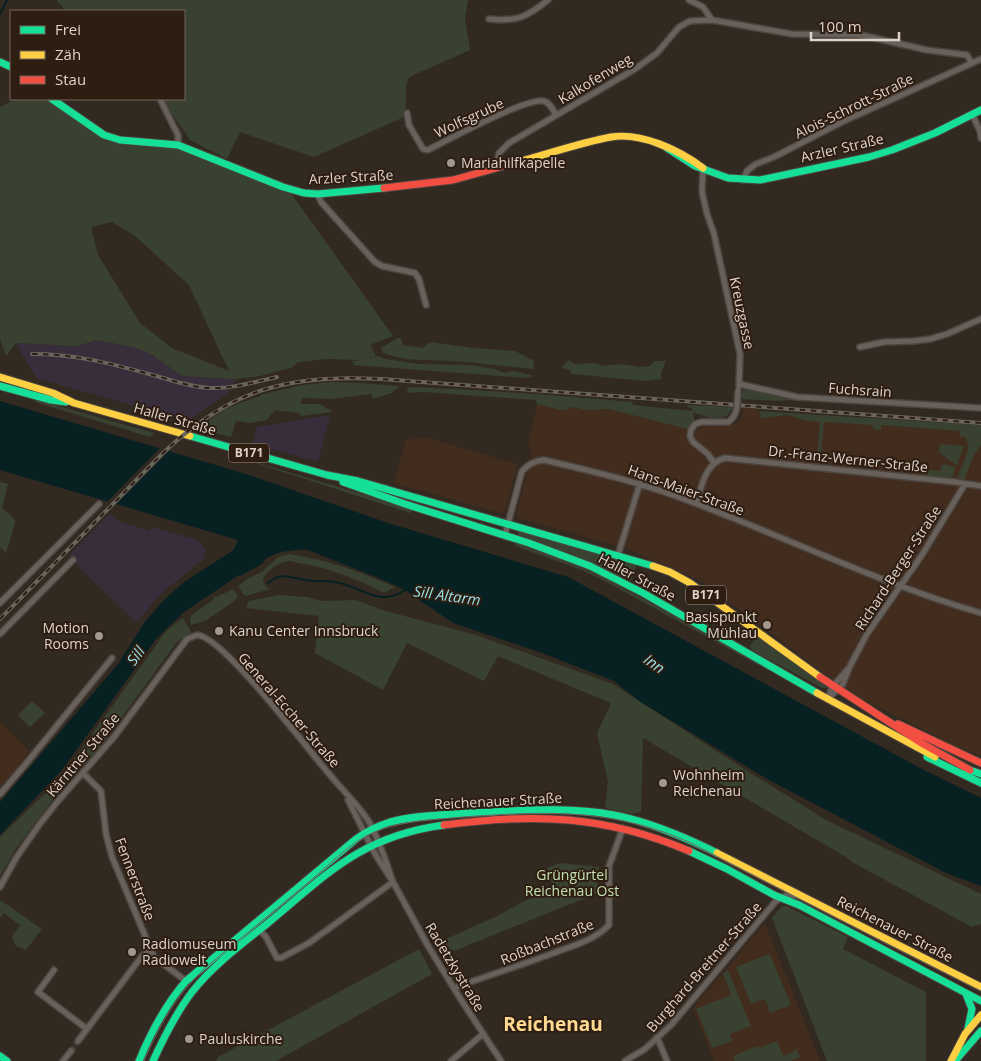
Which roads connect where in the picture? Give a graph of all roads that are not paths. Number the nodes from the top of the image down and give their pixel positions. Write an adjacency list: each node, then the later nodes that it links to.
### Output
1 (548, 0): 3 (street)
2 (689, 0): 4 (street)
3 (489, 19)
4 (712, 20): 7 (street, Kalkofenweg); 14 (street, Kalkofenweg)
5 (981, 59): 7 (street, Alois-Schrott-Straße)
6 (0, 62): 8 (main road)
7 (971, 62): 19 (street, Alois-Schrott-Straße)
8 (10, 66)
9 (53, 100): 16 (main road, Arzler Straße)
10 (161, 100): 16 (street)
11 (981, 110): 13 (main road, Arzler Straße)
12 (407, 114): 14 (street, Wolfsgrube)
13 (972, 114): 15 (street); 19 (main road, Arzler Straße)
14 (556, 115): 17 (street, Kalkofenweg)
15 (981, 138)
16 (178, 145): 20 (main road, Arzler Straße)
17 (496, 168): 18 (main road, Arzler Straße); 20 (main road, Arzler Straße)
18 (703, 168): 19 (main road, Arzler Straße); 25 (street, Kreuzgasse)
19 (743, 180)
20 (318, 194): 21 (street)
21 (426, 304)
22 (981, 319): 23 (street)
23 (860, 347)
24 (0, 377): 27 (main road, Haller Straße / B171)
25 (739, 384): 28 (street, Fuchsrain); 29 (street, Kreuzgasse, bridge)
26 (0, 386): 27 (main road, Haller Straße / B171)
27 (74, 403): 30 (main road, Haller Straße / B171)
28 (981, 408)
29 (714, 463): 32 (street, Dr.-Franz-Werner-Straße); 34 (street)
30 (327, 475): 36 (main road, Haller Straße / B171); 37 (main road, Haller Straße / B171)
31 (640, 484): 34 (street, Hans-Maier-Straße); 36 (street, Hans-Maier-Straße); 38 (street, Haller Straße)
32 (965, 484): 33 (street, Dr.-Franz-Werner-Straße); 40 (street, Richard-Berger-Straße)
33 (981, 486)
34 (696, 503): 40 (street, Hans-Maier-Straße)
35 (99, 504): 41 (street)
36 (508, 524): 37 (street, Hans-Maier-Straße); 38 (main road, Haller Straße / B171)
37 (505, 535): 46 (main road, Haller Straße / B171)
38 (618, 555): 48 (main road, Haller Straße / B171)
39 (73, 560): 43 (street)
40 (901, 586): 42 (street, Hans-Maier-Straße); 48 (street, Richard-Berger-Straße)
41 (0, 603)
42 (981, 613)
43 (0, 634)
44 (187, 639): 54 (street, Kärntner Straße); 57 (street, General-Eccher-Straße)
45 (748, 645): 46 (main road)
46 (749, 654): 49 (main road, Haller Straße / B171)
47 (112, 658): 58 (street)
48 (835, 688): 49 (street, Richard-Berger-Straße); 50 (main road, Haller Straße / B171)
49 (828, 699): 51 (main road, Haller Straße / B171)
50 (884, 718): 52 (main road, Haller Straße / B171); 53 (main road, Haller Straße / B171)
51 (891, 735): 53 (main road, Haller Straße / B171); 56 (main road)
52 (981, 763)
53 (971, 770): 55 (main road, Haller Straße / B171)
54 (84, 774): 67 (street, Kärntner Straße); 73 (street, Fennerstraße)
55 (981, 774)
56 (981, 783)
57 (345, 793): 60 (street, General-Eccher-Straße); 62 (street, General-Eccher-Straße)
58 (0, 794)
59 (632, 820): 60 (main road, Reichenauer Straße); 61 (main road); 70 (main road, Reichenauer Straße)
60 (372, 828): 62 (main road, Reichenauer Straße); 63 (street, General-Eccher-Straße)
61 (623, 828): 63 (main road, Reichenauer Straße); 68 (main road, Reichenauer Straße); 77 (street, Roßbachstraße)
62 (365, 833): 64 (street, General-Eccher-Straße); 75 (main road, Reichenauer Straße)
63 (378, 842): 64 (main road, Reichenauer Straße); 65 (street, Radetzkystraße)
64 (371, 845): 65 (street, Radetzkystraße); 72 (main road, Reichenauer Straße)
65 (387, 869): 66 (street, Radetzkystraße)
66 (392, 879): 72 (street); 77 (street, Radetzkystraße)
67 (0, 887)
68 (773, 894): 69 (main road, Reichenauer Straße); 71 (street, Burghard-Breitner-Straße)
69 (781, 898): 70 (street, Burghard-Breitner-Straße); 71 (street, Burghard-Breitner-Straße); 78 (main road, Reichenauer Straße)
70 (806, 898): 76 (main road, Reichenauer Straße)
71 (774, 904): 85 (street, Burghard-Breitner-Straße)
72 (260, 930): 92 (main road, Reichenauer Straße)
73 (151, 950): 75 (street, Fennerstraße); 81 (street)
74 (54, 970): 81 (street)
75 (186, 981): 91 (main road, Reichenauer Straße)
76 (981, 987)
77 (454, 988): 83 (street, Radetzkystraße)
78 (966, 993): 79 (main road, Reichenauer Straße); 84 (main road)
79 (981, 1001)
80 (981, 1015): 84 (main road)
81 (87, 1029): 86 (street)
82 (981, 1031): 98 (main road)
83 (483, 1034): 93 (street); 94 (street, Radetzkystraße)
84 (966, 1034): 97 (main road)
85 (658, 1037): 95 (street, Burghard-Breitner-Straße); 96 (street)
86 (78, 1041)
87 (71, 1051): 90 (street)
88 (0, 1056): 89 (main road)
89 (7, 1061)
90 (63, 1061)
91 (139, 1061)
92 (153, 1061)
93 (451, 1061)
94 (501, 1061)
95 (625, 1061)
96 (667, 1061)
97 (951, 1061)
98 (955, 1061)

